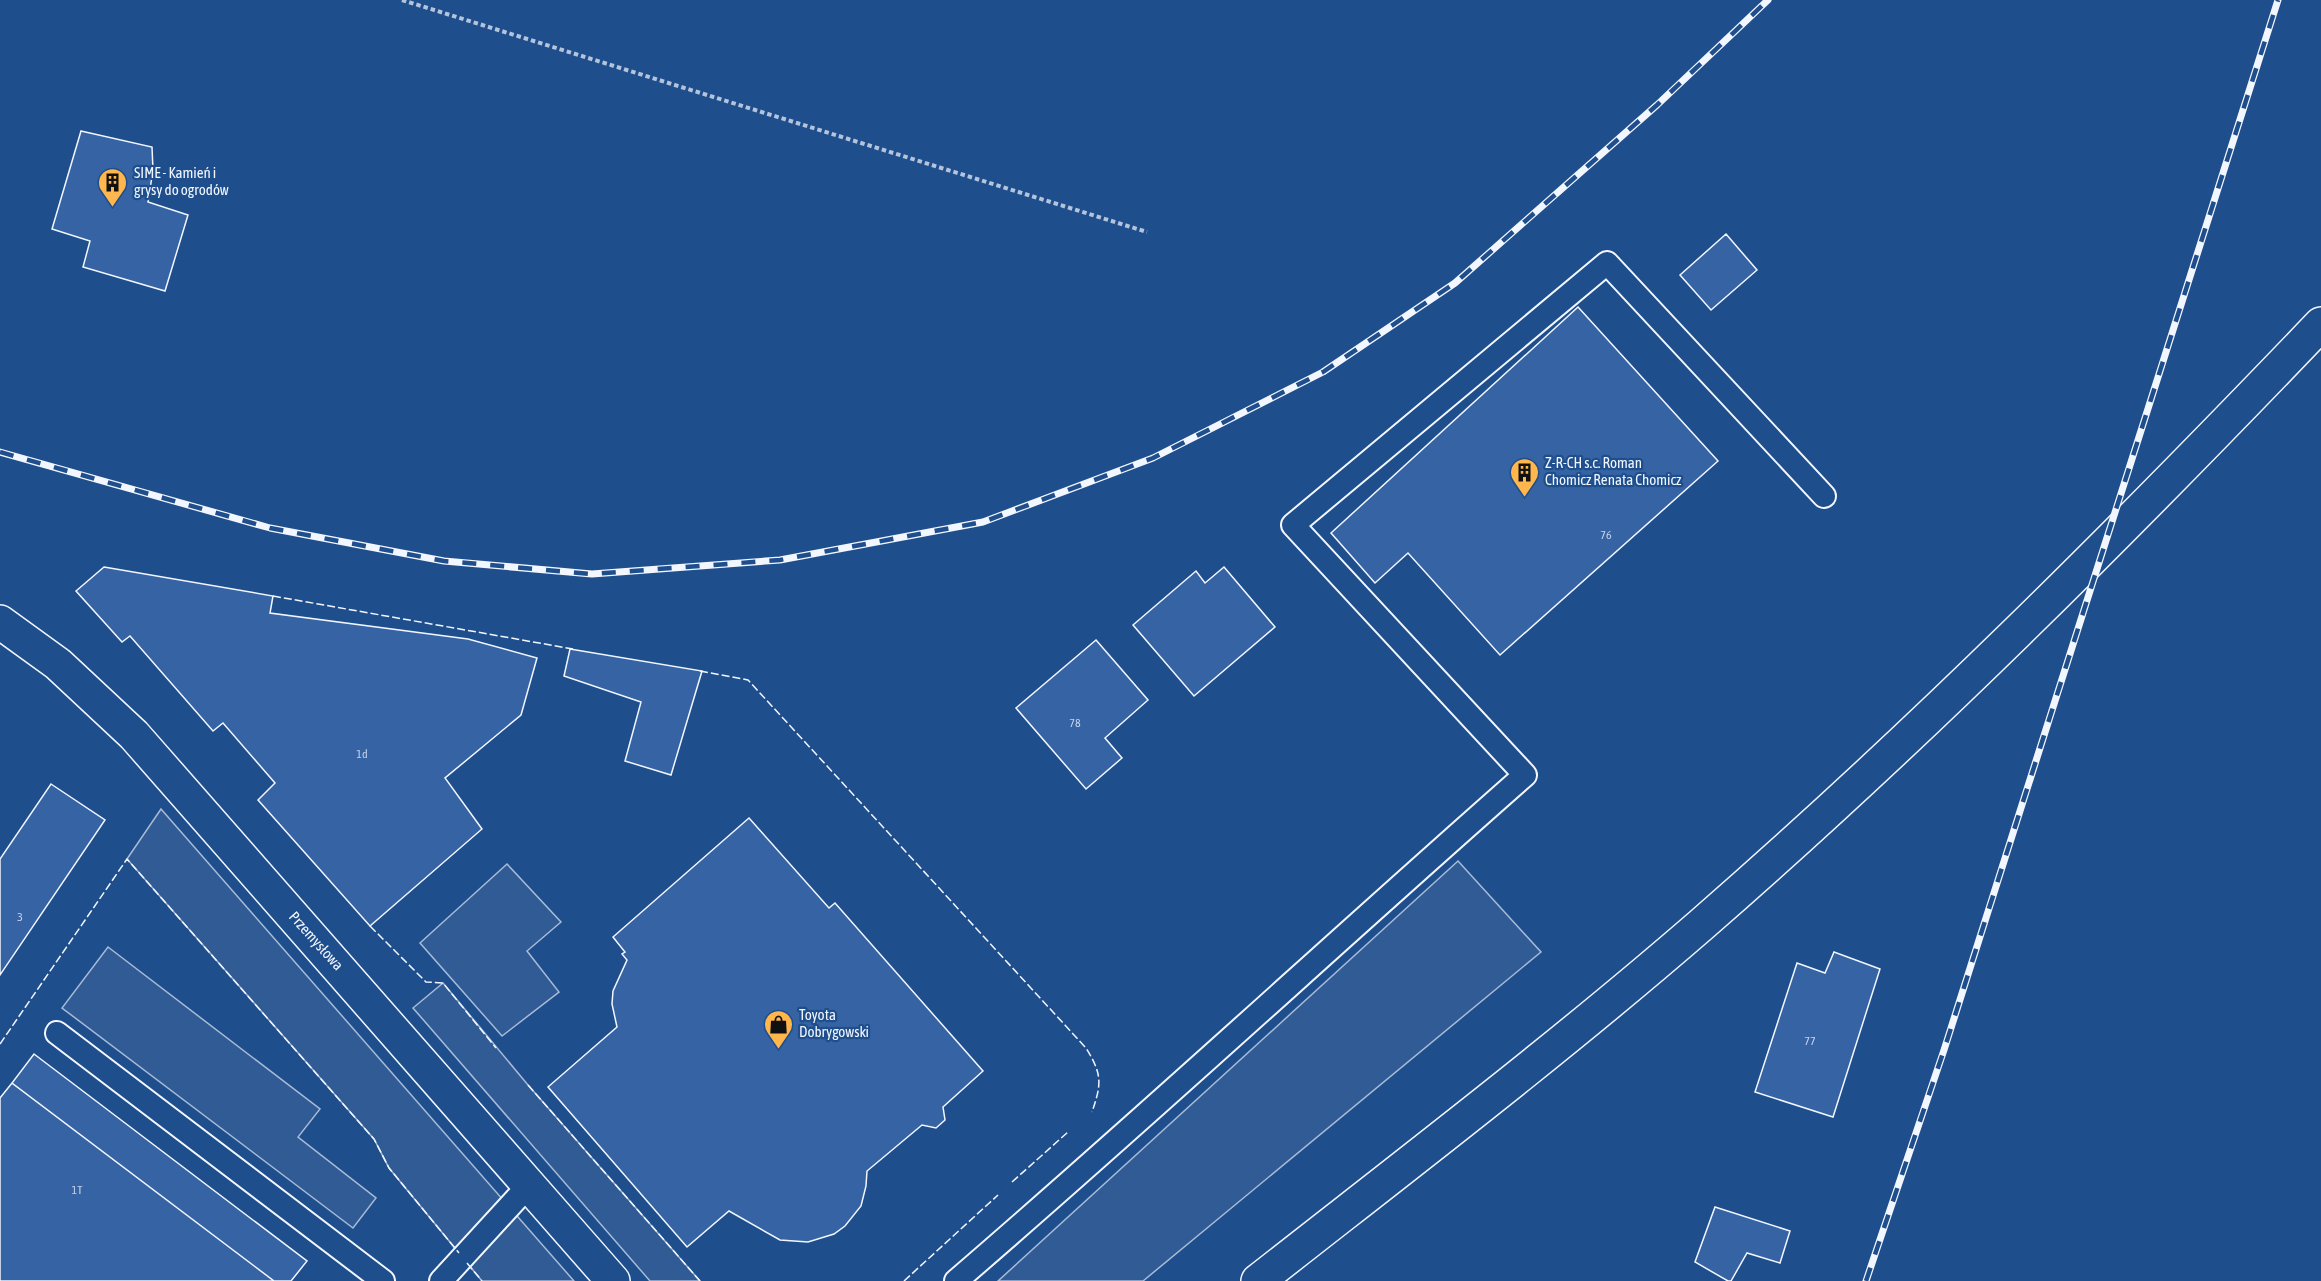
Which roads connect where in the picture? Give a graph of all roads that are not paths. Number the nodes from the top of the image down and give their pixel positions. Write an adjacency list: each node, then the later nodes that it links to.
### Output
1 (2321, 324): 10 (main road)
2 (1824, 496): 9 (lane)
3 (0, 622): 5 (main road, Przemysłowa)
4 (57, 1033): 6 (lane)
5 (529, 1185): 7 (lane); 8 (main road, Przemysłowa)
6 (383, 1281)
7 (441, 1281)
8 (613, 1281)
9 (956, 1281)
10 (1258, 1281)

